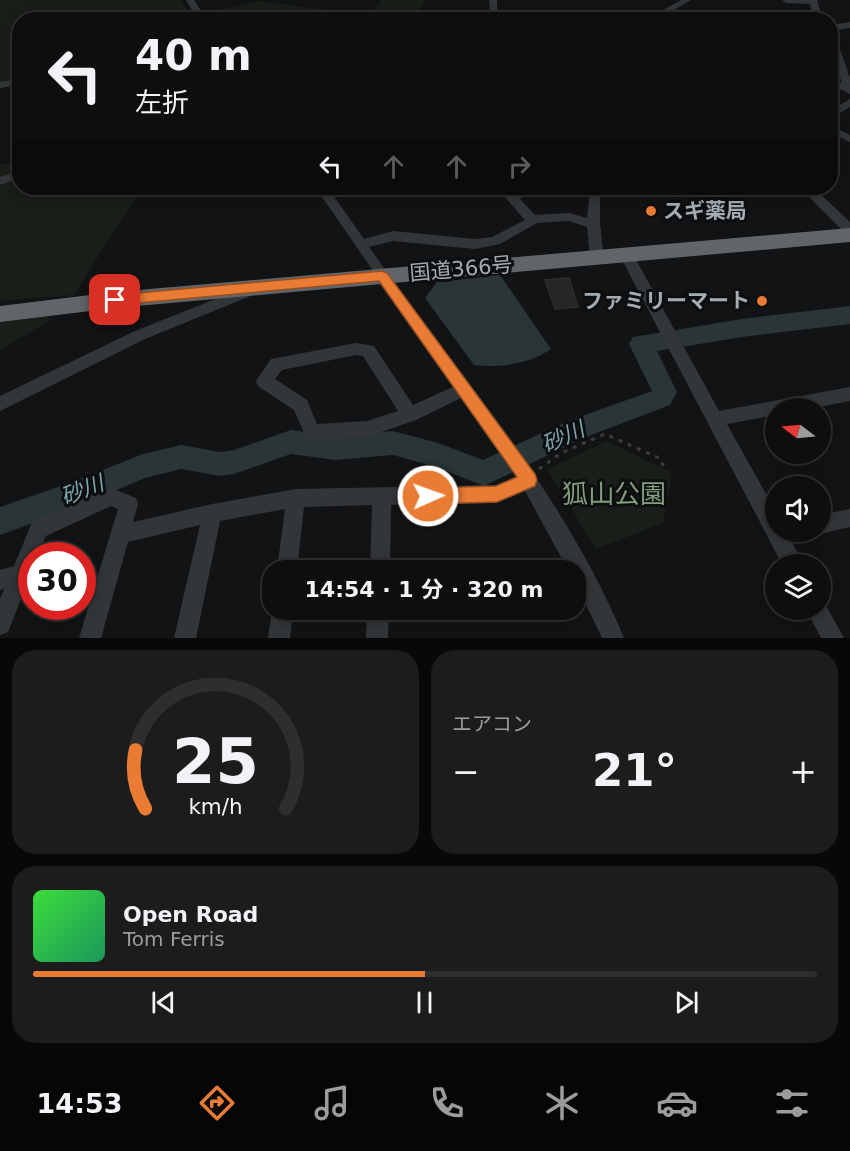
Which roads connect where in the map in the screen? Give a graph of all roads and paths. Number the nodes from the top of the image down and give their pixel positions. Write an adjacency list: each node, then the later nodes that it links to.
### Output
1 (687, 0): 4 (street)
2 (786, 0): 3 (street)
3 (813, 1)
4 (664, 12)
5 (841, 27): 6 (street)
6 (850, 33)
7 (838, 54): 8 (street)
8 (847, 75): 9 (street)
9 (850, 85)
10 (327, 195): 19 (street)
11 (510, 195): 15 (street)
12 (518, 195): 15 (street)
13 (594, 195): 17 (street)
14 (814, 195): 18 (street)
15 (513, 198): 16 (street)
16 (532, 219): 17 (street); 19 (street)
17 (592, 224): 21 (street)
18 (850, 233): 20 (highway, 国道366号)
19 (362, 244): 22 (street)
20 (627, 256): 21 (highway, 国道366号); 29 (street)
21 (597, 258): 22 (highway, 国道366号)
22 (382, 276): 23 (highway, 国道366号); 25 (street)
23 (252, 289): 24 (highway, 国道366号); 27 (street)
24 (0, 314)
25 (464, 390): 28 (street); 31 (street)
26 (850, 394): 29 (street)
27 (0, 404)
28 (410, 415): 28 (street)
29 (715, 419): 34 (street)
30 (664, 469): 31 (path)
31 (526, 476): 32 (street); 50 (street)
32 (382, 497): 33 (street); 40 (street)
33 (296, 498): 35 (street); 39 (street)
34 (765, 512)
35 (212, 513): 38 (street); 47 (street)
36 (850, 518): 37 (street)
37 (831, 522)
38 (122, 534): 41 (street); 46 (street)
39 (288, 560)
40 (380, 560)
41 (10, 578): 45 (street)
42 (281, 620): 48 (street)
43 (378, 620): 49 (street)
44 (823, 620): 51 (street)
45 (0, 624)
46 (90, 638)
47 (185, 638)
48 (279, 638)
49 (377, 638)
50 (613, 638)
51 (833, 638)

